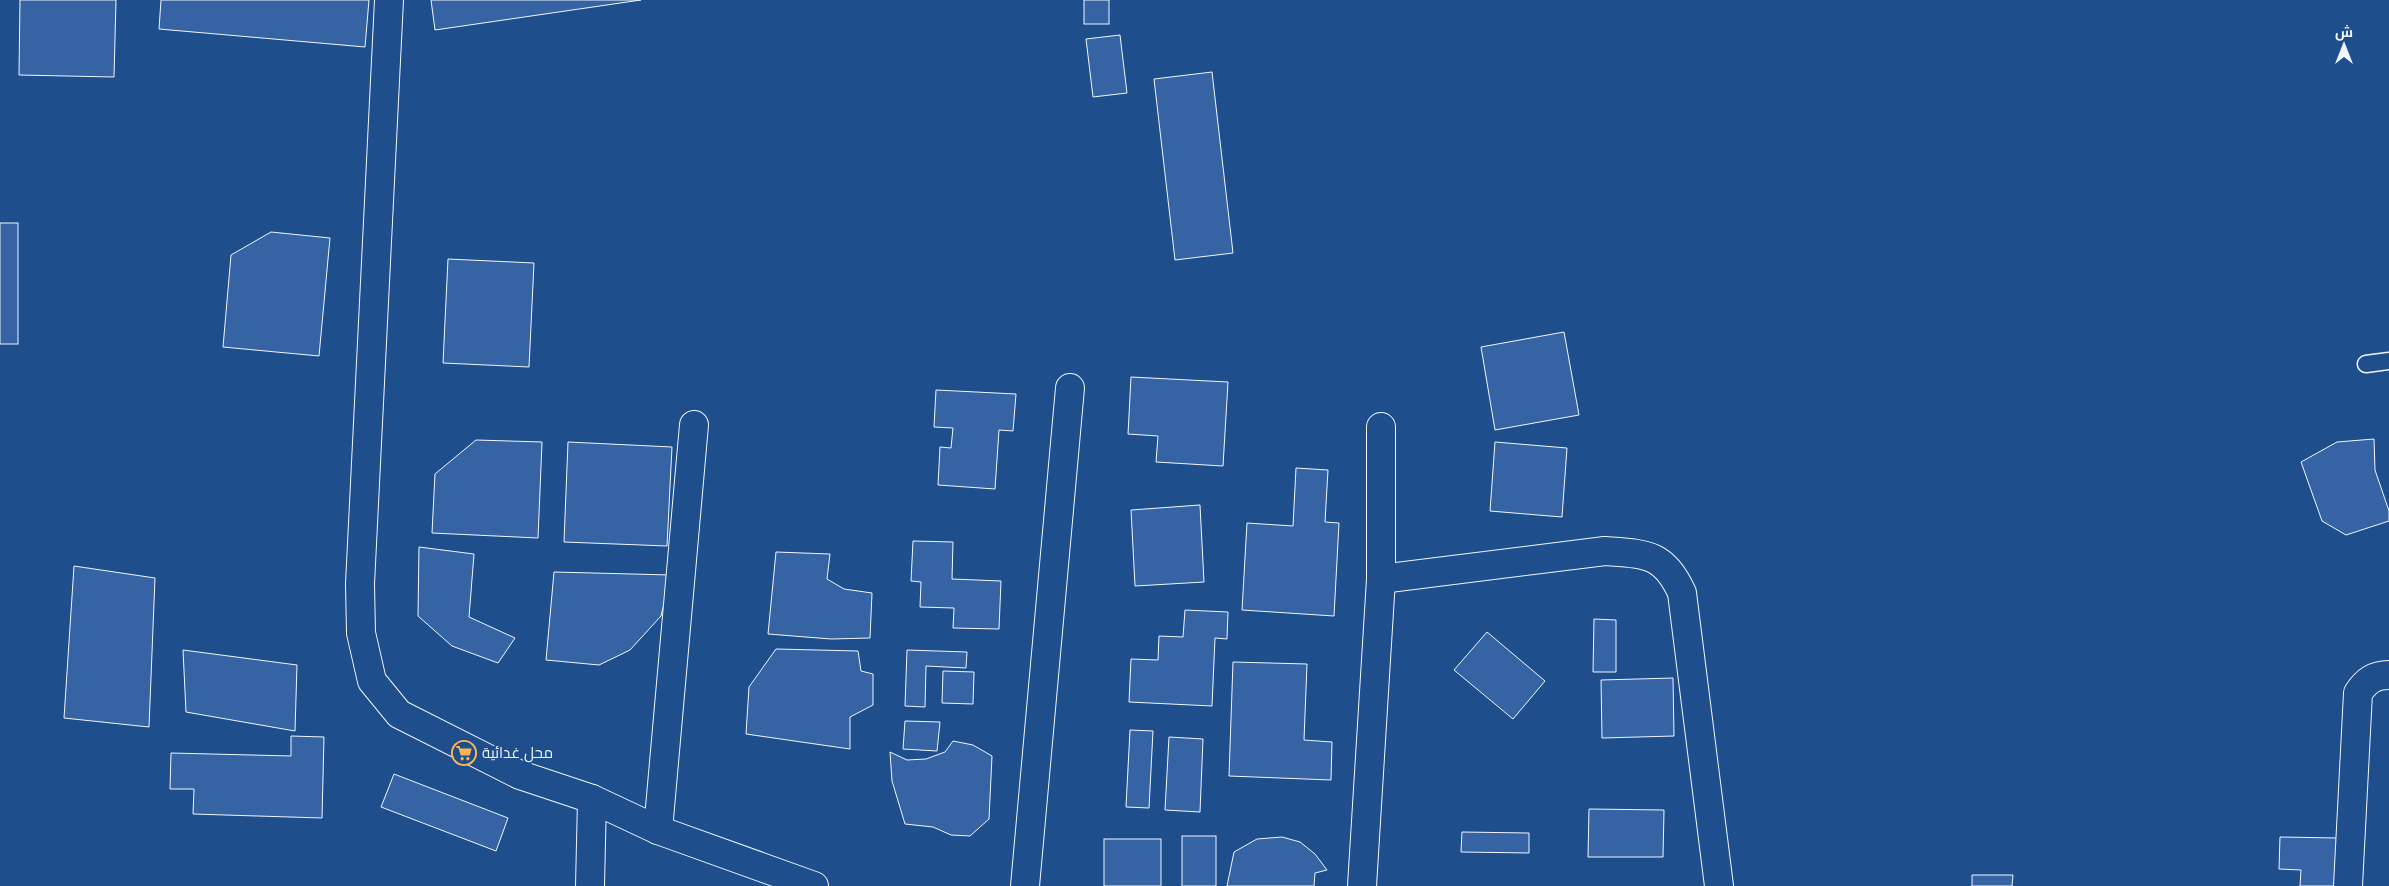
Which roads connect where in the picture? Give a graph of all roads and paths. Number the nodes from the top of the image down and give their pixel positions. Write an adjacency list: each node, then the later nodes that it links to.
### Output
1 (389, 0): 9 (street)
2 (2389, 361): 3 (lane)
3 (2366, 364)
4 (1070, 388): 13 (street)
5 (694, 425): 10 (street)
6 (1381, 427): 7 (street)
7 (1381, 579): 14 (street); 15 (street)
8 (2389, 675): 16 (street)
9 (592, 799): 10 (street); 11 (street)
10 (658, 830): 12 (street)
11 (590, 886)
12 (814, 886)
13 (1025, 886)
14 (1362, 886)
15 (1719, 886)
16 (2348, 886)

